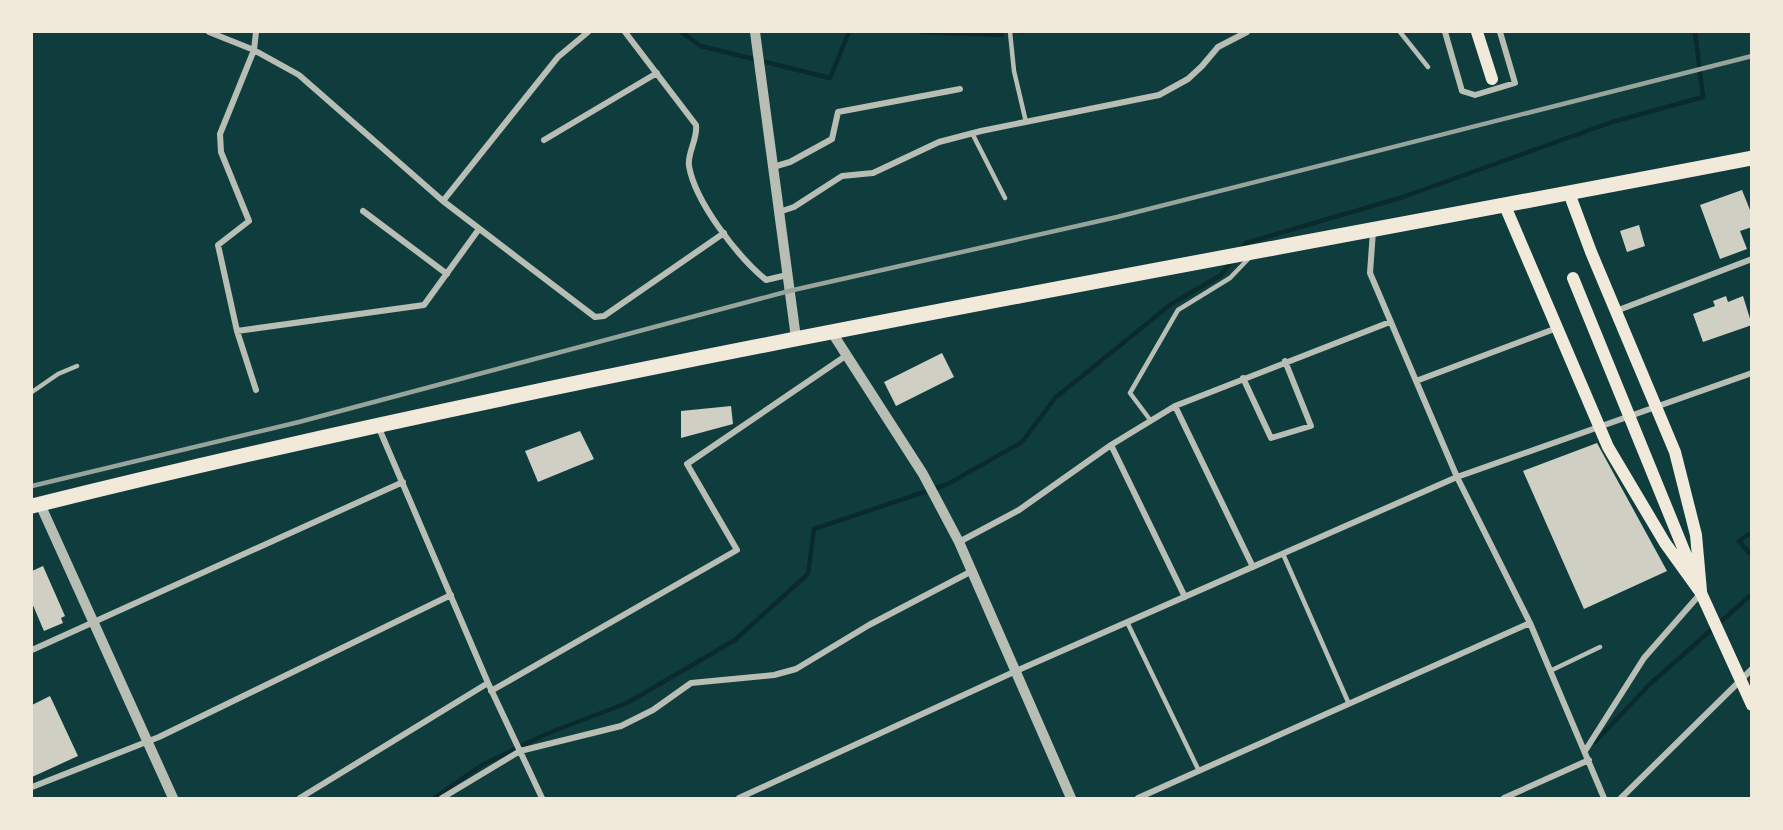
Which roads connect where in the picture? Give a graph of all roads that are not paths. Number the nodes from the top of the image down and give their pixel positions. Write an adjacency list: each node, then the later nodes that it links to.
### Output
1 (209, 32): 12 (street)
2 (256, 32): 12 (street)
3 (588, 32): 24 (street)
4 (626, 32): 14 (street)
5 (755, 32): 21 (street)
6 (1010, 32): 17 (lane)
7 (1247, 32): 17 (street)
8 (1400, 32): 13 (lane)
9 (1444, 32): 11 (street)
10 (1477, 32): 15 (main road)
11 (1500, 32)
12 (254, 50): 24 (street); 40 (street)
13 (1428, 67)
14 (657, 74): 19 (street); 30 (street)
15 (1492, 79)
16 (960, 88): 21 (street)
17 (1026, 122): 18 (street)
18 (972, 134): 23 (lane); 27 (street)
19 (544, 140)
20 (1752, 158): 22 (main road)
21 (773, 167): 27 (street)
22 (1569, 193): 25 (main road); 36 (main road)
23 (1005, 198)
24 (443, 201): 28 (street)
25 (1505, 206): 29 (main road); 38 (main road)
26 (363, 211): 33 (street)
27 (779, 212): 34 (street)
28 (479, 229): 30 (street); 33 (street)
29 (1373, 231): 31 (main road); 37 (street)
30 (724, 233): 34 (street)
31 (1254, 252): 39 (main road); 53 (lane)
32 (1752, 259): 36 (street)
33 (447, 274): 40 (street)
34 (787, 275): 41 (street)
35 (1573, 278): 52 (main road)
36 (1616, 311): 51 (main road)
37 (1390, 322): 43 (street); 47 (street)
38 (1557, 328): 47 (street); 55 (main road)
39 (831, 330): 41 (main road); 42 (street)
40 (237, 331): 48 (street)
41 (796, 338): 54 (main road)
42 (847, 355): 60 (street); 77 (street)
43 (1286, 361): 46 (street); 46 (street)
44 (77, 366): 49 (lane)
45 (1752, 373): 51 (street)
46 (1243, 378): 50 (street)
47 (1416, 381): 57 (street)
48 (256, 390)
49 (32, 392)
50 (1175, 406): 53 (street); 62 (street)
51 (1657, 407): 52 (street); 64 (main road)
52 (1630, 418): 55 (street); 64 (main road)
53 (1150, 421): 56 (street)
54 (378, 426): 58 (street); 59 (main road)
55 (1599, 428): 57 (street); 64 (main road)
56 (1111, 445): 60 (street); 66 (street)
57 (1457, 477): 61 (street); 69 (street)
58 (403, 482): 65 (street); 67 (street)
59 (36, 505): 67 (street)
60 (959, 542): 63 (street)
61 (1283, 554): 62 (street); 78 (lane)
62 (1253, 567): 66 (street)
63 (973, 571): 73 (street); 81 (street)
64 (1701, 592): 75 (main road); 82 (street)
65 (452, 595): 76 (street); 80 (street)
66 (1185, 597): 68 (street)
67 (95, 622): 71 (street); 80 (street)
68 (1127, 622): 73 (street); 84 (lane)
69 (1530, 623): 74 (street); 78 (street)
70 (1600, 647): 74 (lane)
71 (32, 650)
72 (1752, 669): 75 (street)
73 (1016, 671): 90 (street); 91 (street)
74 (1550, 671): 82 (street)
75 (1740, 680): 79 (main road); 95 (street)
76 (488, 683): 77 (street); 87 (street)
77 (491, 690): 81 (street)
78 (1349, 704): 84 (street)
79 (1752, 705)
80 (148, 742): 85 (street); 86 (street)
81 (520, 751): 88 (street); 89 (street)
82 (1585, 751): 83 (street)
83 (1589, 760): 93 (street); 94 (street)
84 (1199, 771): 92 (street)
85 (32, 787)
86 (173, 798)
87 (300, 798)
88 (442, 798)
89 (542, 798)
90 (739, 798)
91 (1071, 798)
92 (1138, 798)
93 (1504, 798)
94 (1604, 798)
95 (1621, 798)

